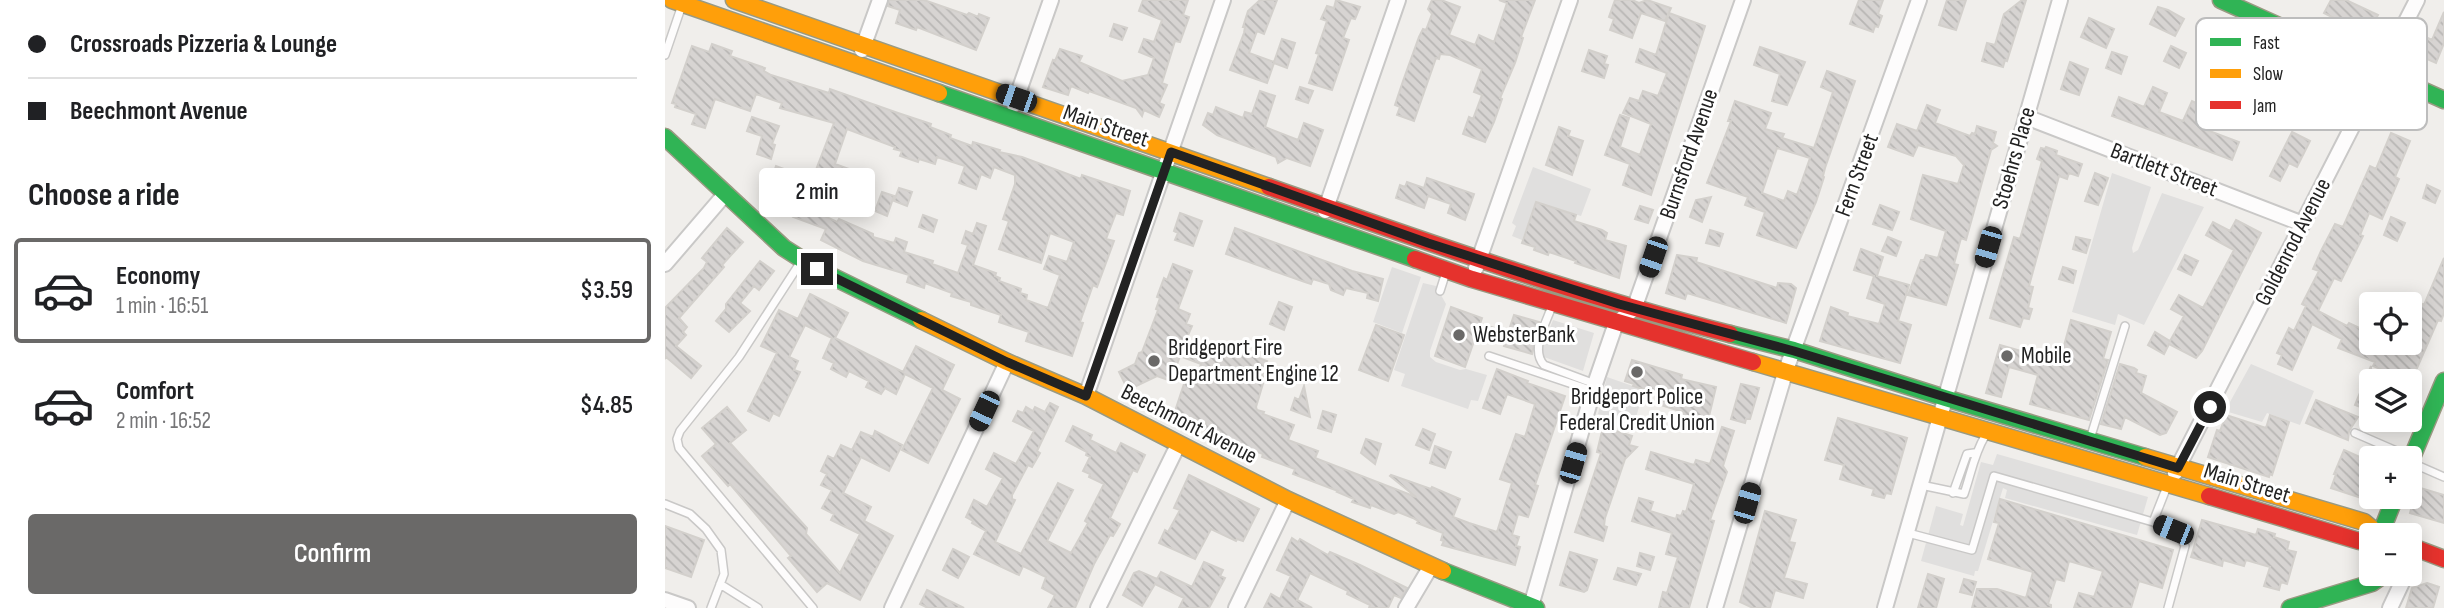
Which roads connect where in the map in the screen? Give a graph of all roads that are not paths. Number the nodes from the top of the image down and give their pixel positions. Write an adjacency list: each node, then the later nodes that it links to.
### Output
1 (734, 0): 17 (main road, Main Street)
2 (880, 0): 17 (street)
3 (1051, 0): 21 (street)
4 (1223, 0): 27 (street)
5 (1398, 0): 30 (street)
6 (1570, 0): 34 (street)
7 (1743, 0): 40 (street, Burnsford Avenue)
8 (1919, 0): 43 (street, Fern Street)
9 (2060, 0): 24 (street, Stoehrs Place)
10 (2221, 0): 14 (main road)
11 (2417, 0): 16 (street, Goldenrod Avenue)
12 (677, 2): 13 (main road, Main Street); 18 (lane)
13 (702, 5): 19 (main road, Main Street)
14 (2257, 7): 15 (main road)
15 (2277, 18)
16 (2408, 18)
17 (864, 46): 19 (street); 21 (main road, Main Street)
18 (665, 55)
19 (858, 65): 23 (main road, Main Street)
20 (2427, 93): 22 (main road)
21 (1016, 98): 23 (street); 27 (main road, Main Street)
22 (2444, 100)
23 (1010, 116): 28 (main road, Main Street)
24 (2026, 117): 31 (street, Bartlett Street); 50 (street, Stoehrs Place)
25 (2350, 130): 31 (street, Goldenrod Avenue)
26 (665, 137): 29 (main road, Beechmont Avenue)
27 (1171, 152): 28 (street); 30 (main road, Main Street)
28 (1164, 171): 32 (main road, Main Street); 49 (street)
29 (726, 193): 33 (main road, Beechmont Avenue); 35 (street)
30 (1327, 208): 32 (street); 34 (main road, Main Street)
31 (2303, 224): 60 (street, Goldenrod Avenue)
32 (1321, 226): 36 (main road, Main Street)
33 (803, 260): 45 (main road, Beechmont Avenue); 81 (lane)
34 (1479, 260): 37 (street); 40 (main road, Main Street)
35 (665, 264)
36 (1447, 270): 37 (main road, Main Street); 38 (lane)
37 (1472, 279): 39 (main road, Main Street)
38 (1440, 292)
39 (1553, 303): 41 (main road, Main Street); 48 (lane)
40 (1635, 309): 41 (street); 43 (main road, Main Street)
41 (1616, 323): 46 (main road, Main Street); 48 (street)
42 (2126, 326): 55 (lane)
43 (1794, 351): 46 (street, Fern Street); 50 (main road, Main Street)
44 (1489, 356): 48 (lane)
45 (1007, 362): 49 (main road, Beechmont Avenue); 82 (street)
46 (1785, 373): 52 (main road, Main Street); 86 (street, Fern Street)
47 (2444, 382): 51 (main road)
48 (1594, 387): 77 (street)
49 (1086, 396): 56 (main road, Beechmont Avenue)
50 (1945, 398): 52 (street, Stoehrs Place); 55 (main road, Main Street)
51 (2439, 407): 58 (main road)
52 (1939, 417): 53 (main road, Main Street); 63 (street, Stoehrs Place)
53 (1988, 431): 62 (main road, Main Street); 63 (lane)
54 (2355, 433): 57 (lane)
55 (2089, 441): 60 (main road, Main Street)
56 (1178, 445): 64 (main road, Beechmont Avenue); 83 (street)
57 (2385, 446)
58 (2417, 446)
59 (2422, 467): 61 (lane)
60 (2178, 468): 62 (street, Goldenrod Avenue); 67 (main road, Main Street)
61 (2444, 477)
62 (2168, 483): 66 (lane); 69 (main road, Main Street)
63 (1921, 485): 68 (street, Stoehrs Place)
64 (1288, 500): 72 (main road, Beechmont Avenue); 84 (street)
65 (665, 503): 73 (lane)
66 (2153, 522): 68 (lane); 88 (lane)
67 (2365, 523)
68 (1908, 533): 87 (street, Stoehrs Place)
69 (2359, 541)
70 (2422, 553): 71 (main road)
71 (2444, 559)
72 (1431, 566): 77 (main road, Beechmont Avenue); 85 (street)
73 (720, 584): 79 (lane); 80 (lane)
74 (2362, 586): 89 (main road)
75 (2400, 586): 90 (street)
76 (665, 600): 78 (street)
77 (1533, 607)
78 (688, 608)
79 (711, 608)
80 (758, 608)
81 (813, 608)
82 (892, 608)
83 (1098, 608)
84 (1236, 608)
85 (1406, 608)
86 (1716, 608)
87 (1885, 608)
88 (2168, 608)
89 (2290, 608)
90 (2390, 608)

